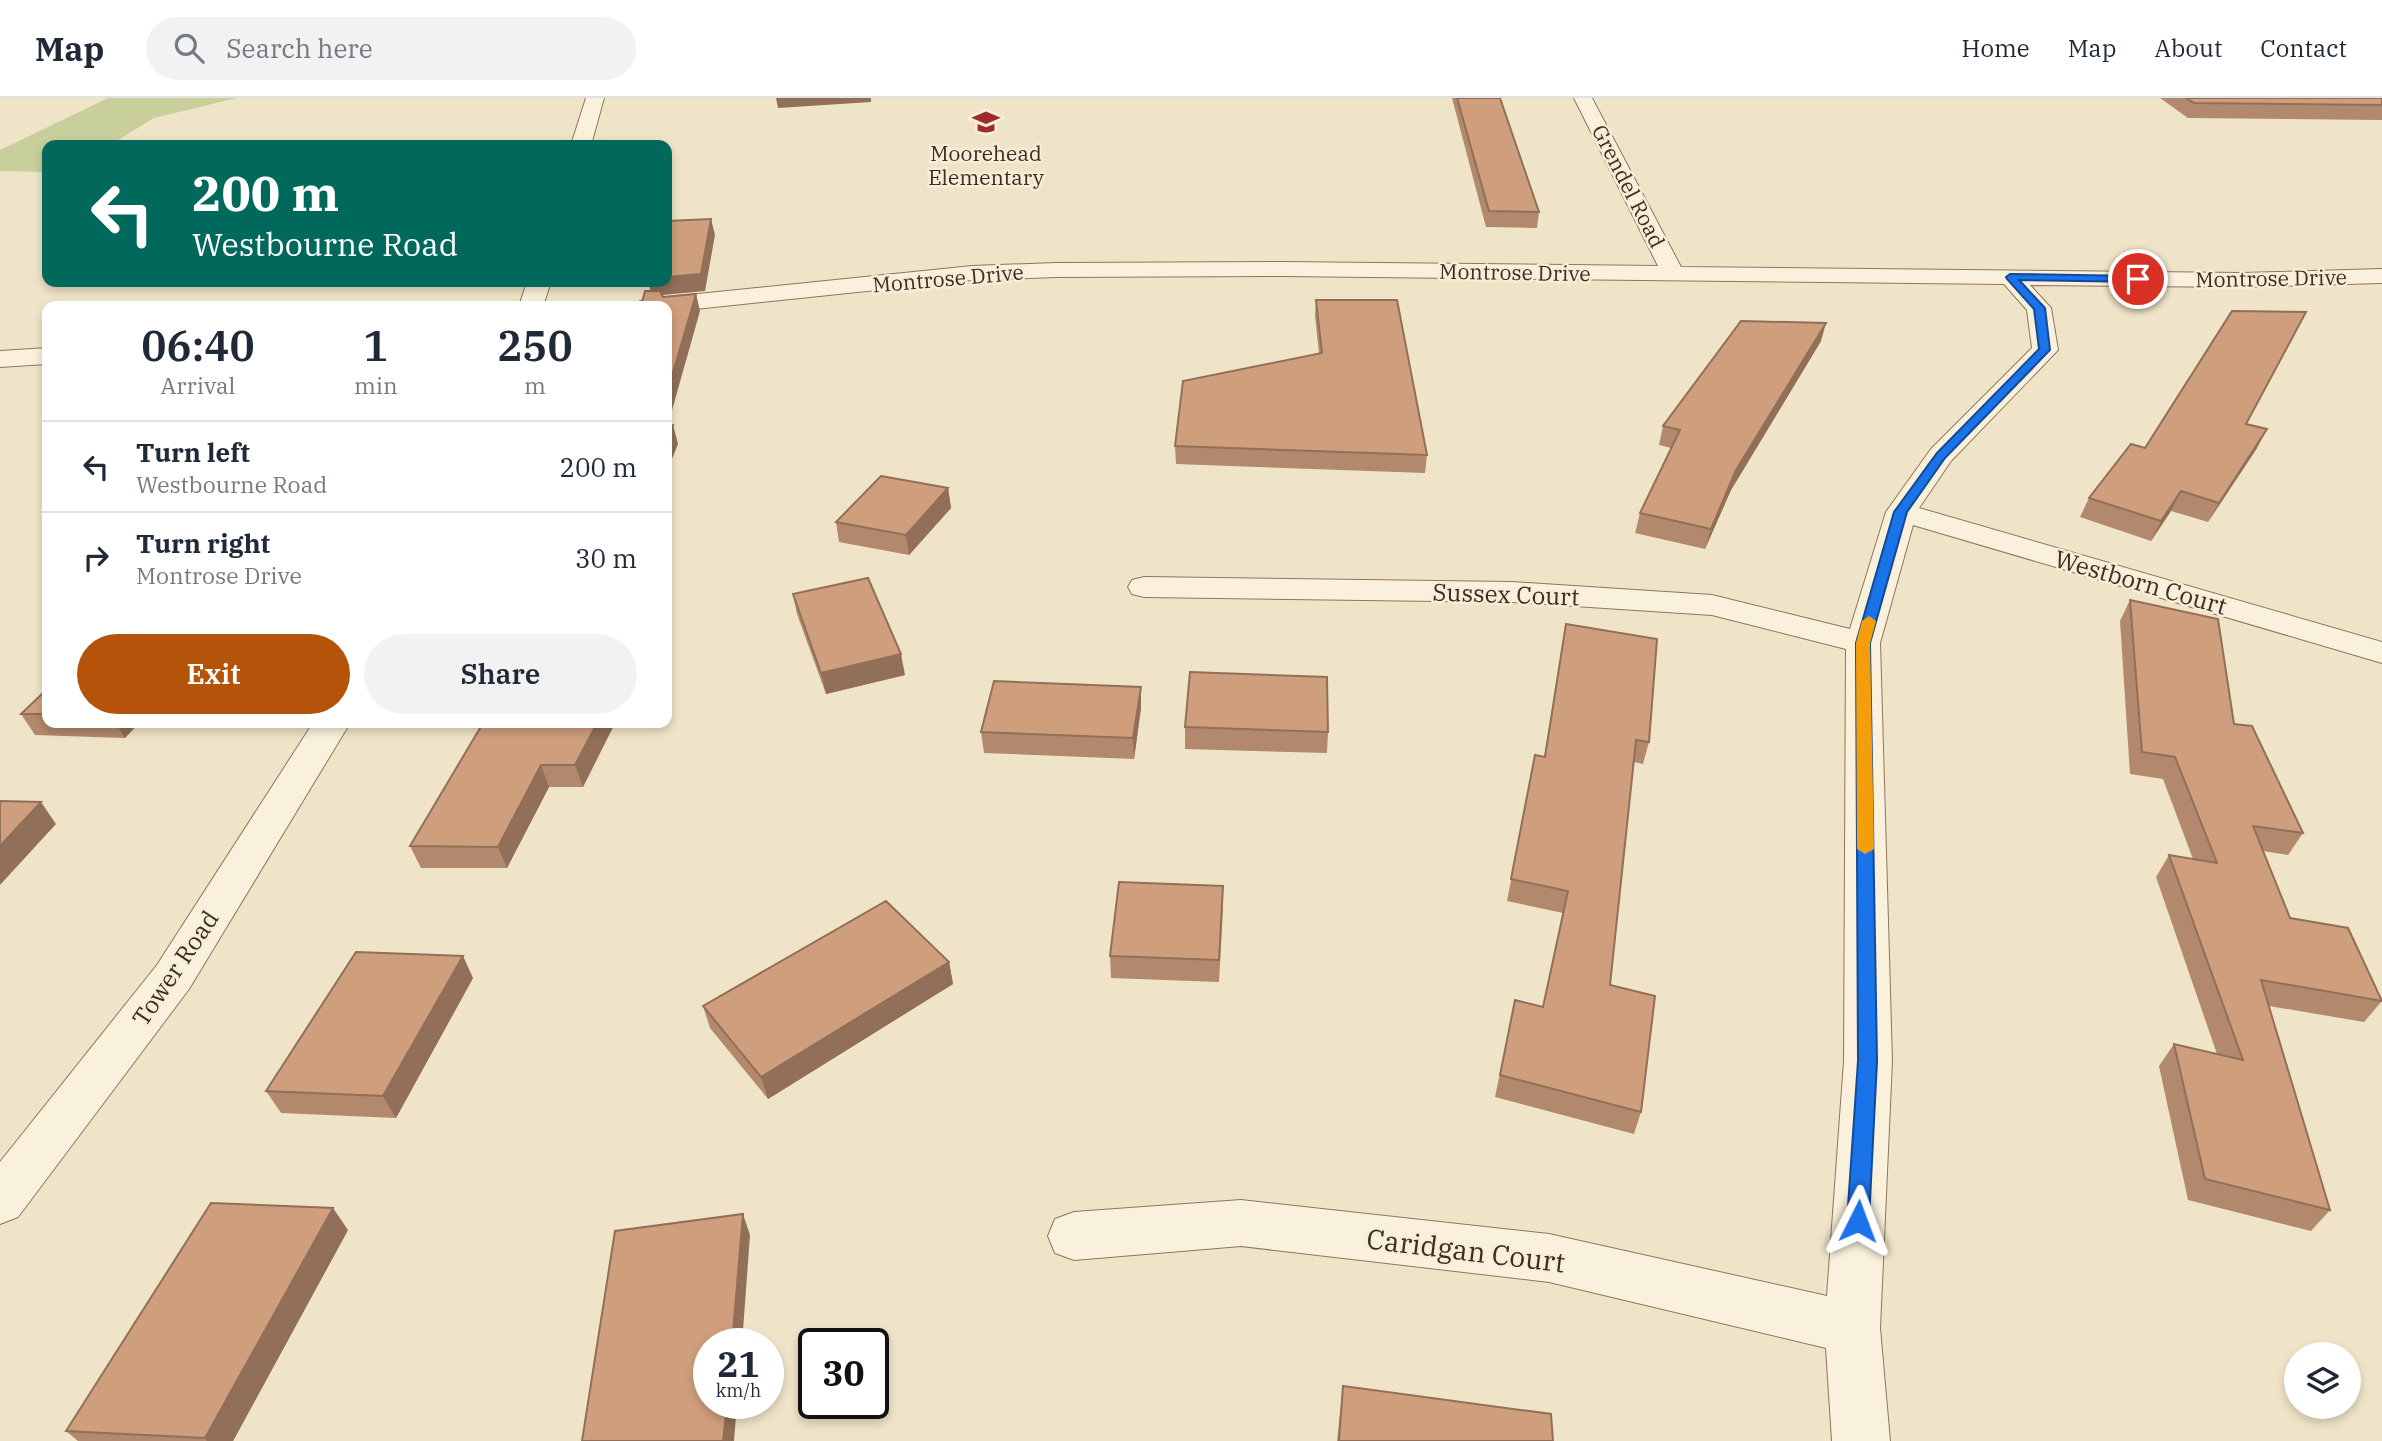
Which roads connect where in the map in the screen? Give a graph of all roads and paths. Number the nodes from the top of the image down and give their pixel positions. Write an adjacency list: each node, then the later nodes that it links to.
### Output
1 (595, 98): 3 (street)
2 (1583, 98): 4 (street, Grendel Road)
3 (582, 140)
4 (1674, 275): 6 (street, Montrose Drive); 7 (street, Montrose Drive)
5 (2382, 276): 6 (street, Montrose Drive)
6 (2010, 277): 10 (street)
7 (672, 304)
8 (42, 356): 9 (street)
9 (0, 359)
10 (1901, 512): 12 (street); 13 (street, Westborn Court)
11 (1144, 587): 12 (street, Sussex Court)
12 (1863, 643): 17 (street)
13 (2382, 653)
14 (328, 728): 15 (street, Tower Road)
15 (0, 1201)
16 (1074, 1236): 17 (street, Caridgan Court)
17 (1852, 1328): 18 (street)
18 (1861, 1441)

